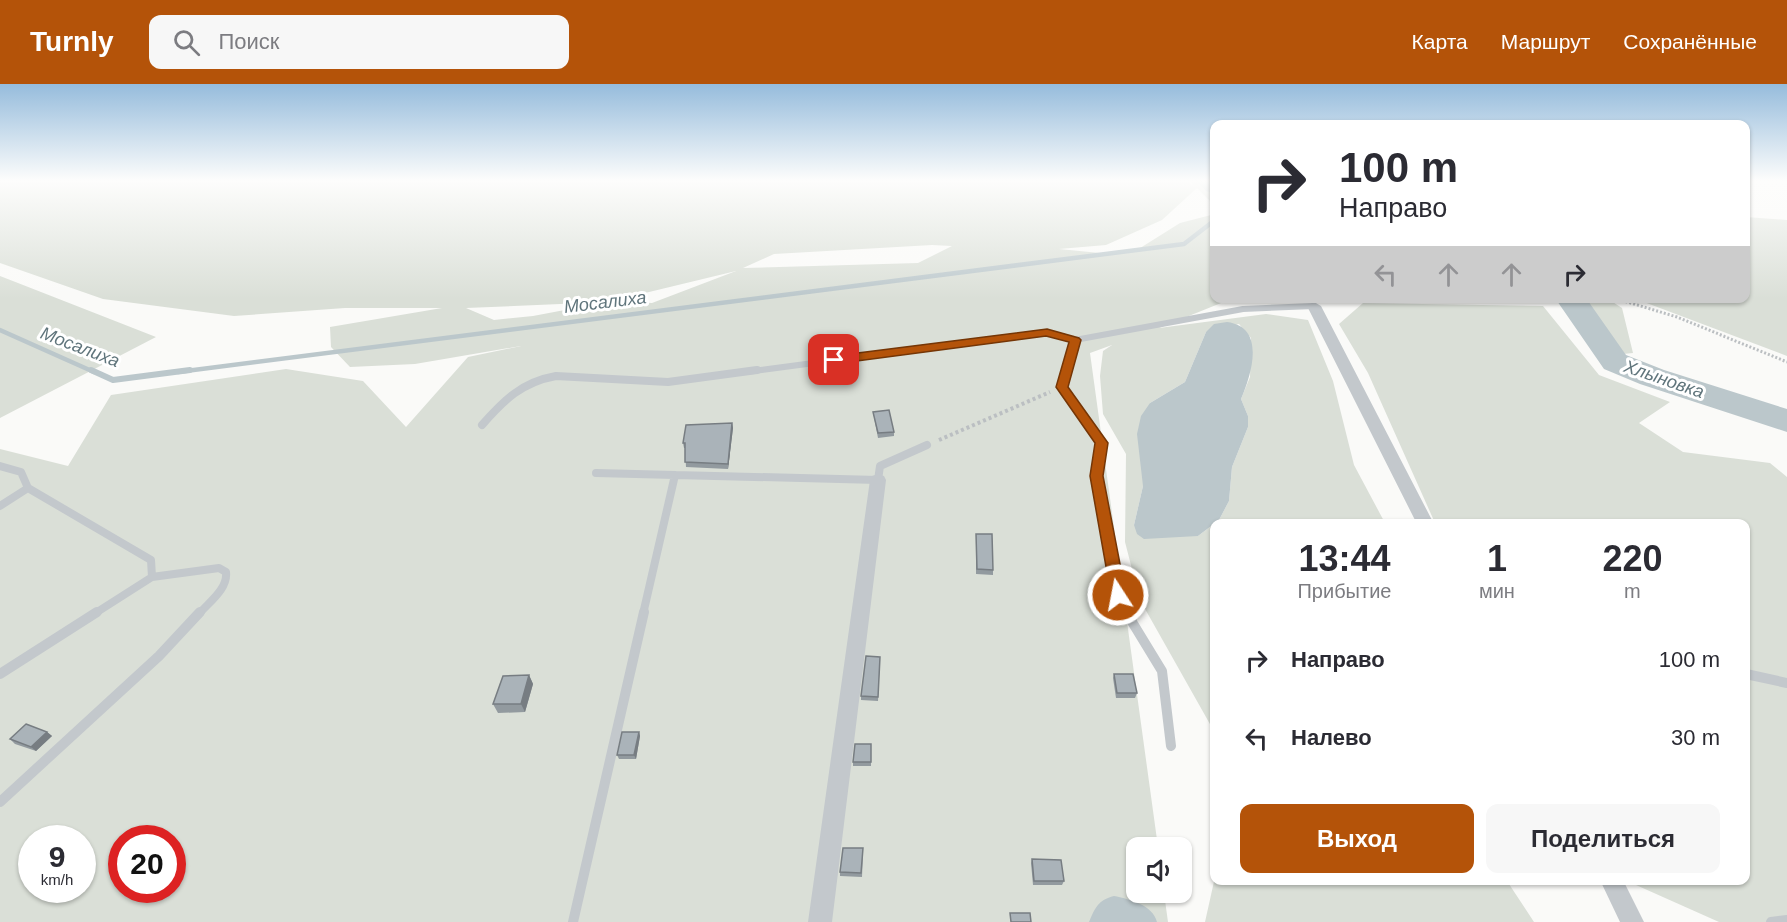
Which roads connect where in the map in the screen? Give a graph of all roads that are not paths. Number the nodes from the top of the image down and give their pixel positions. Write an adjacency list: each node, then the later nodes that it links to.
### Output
1 (1314, 306): 2 (lane); 11 (street)
2 (1075, 340): 3 (lane); 16 (lane)
3 (482, 425)
4 (927, 445): 8 (lane)
5 (0, 466): 9 (lane)
6 (596, 473): 7 (lane)
7 (675, 475): 8 (lane); 20 (lane)
8 (878, 480): 21 (street)
9 (28, 488): 10 (lane); 12 (lane)
10 (0, 506)
11 (1423, 519)
12 (152, 577): 13 (lane); 17 (lane)
13 (0, 674)
14 (1750, 675): 15 (lane)
15 (1787, 683)
16 (1171, 746)
17 (0, 802)
18 (1614, 885): 22 (street)
19 (1787, 920): 23 (lane)
20 (573, 922)
21 (820, 922)
22 (1632, 922)
23 (1771, 922)

